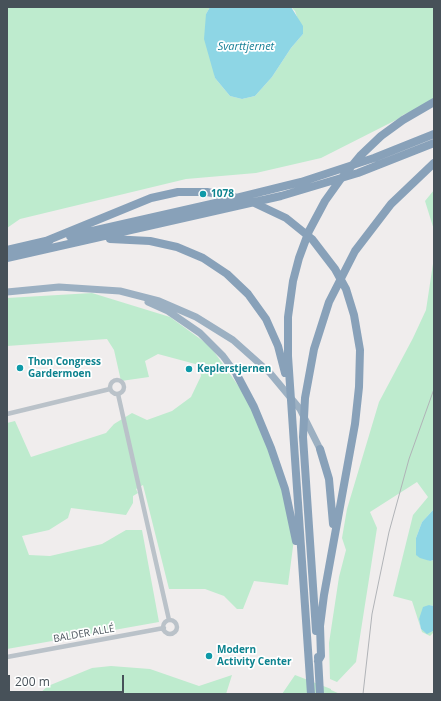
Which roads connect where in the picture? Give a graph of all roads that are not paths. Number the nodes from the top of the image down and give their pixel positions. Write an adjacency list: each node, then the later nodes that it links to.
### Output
1 (434, 102): 14 (highway)
2 (434, 134): 6 (highway)
3 (434, 143): 5 (highway)
4 (434, 163): 22 (highway)
5 (90, 240): 8 (highway); 14 (highway)
6 (46, 241): 7 (highway); 17 (highway)
7 (7, 250)
8 (7, 258)
9 (96, 288): 10 (highway); 11 (highway); 16 (highway)
10 (7, 292)
11 (237, 375): 18 (highway)
12 (110, 389): 13 (street); 13 (street); 15 (street)
13 (118, 394): 19 (street)
14 (291, 409): 18 (highway)
15 (7, 414)
16 (320, 449): 17 (highway)
17 (333, 543): 22 (highway)
18 (305, 605): 23 (highway)
19 (169, 620): 20 (street); 20 (street)
20 (164, 628): 21 (street, BALDER ALLÉ)
21 (7, 657)
22 (318, 661): 24 (highway)
23 (311, 694)
24 (320, 694)

